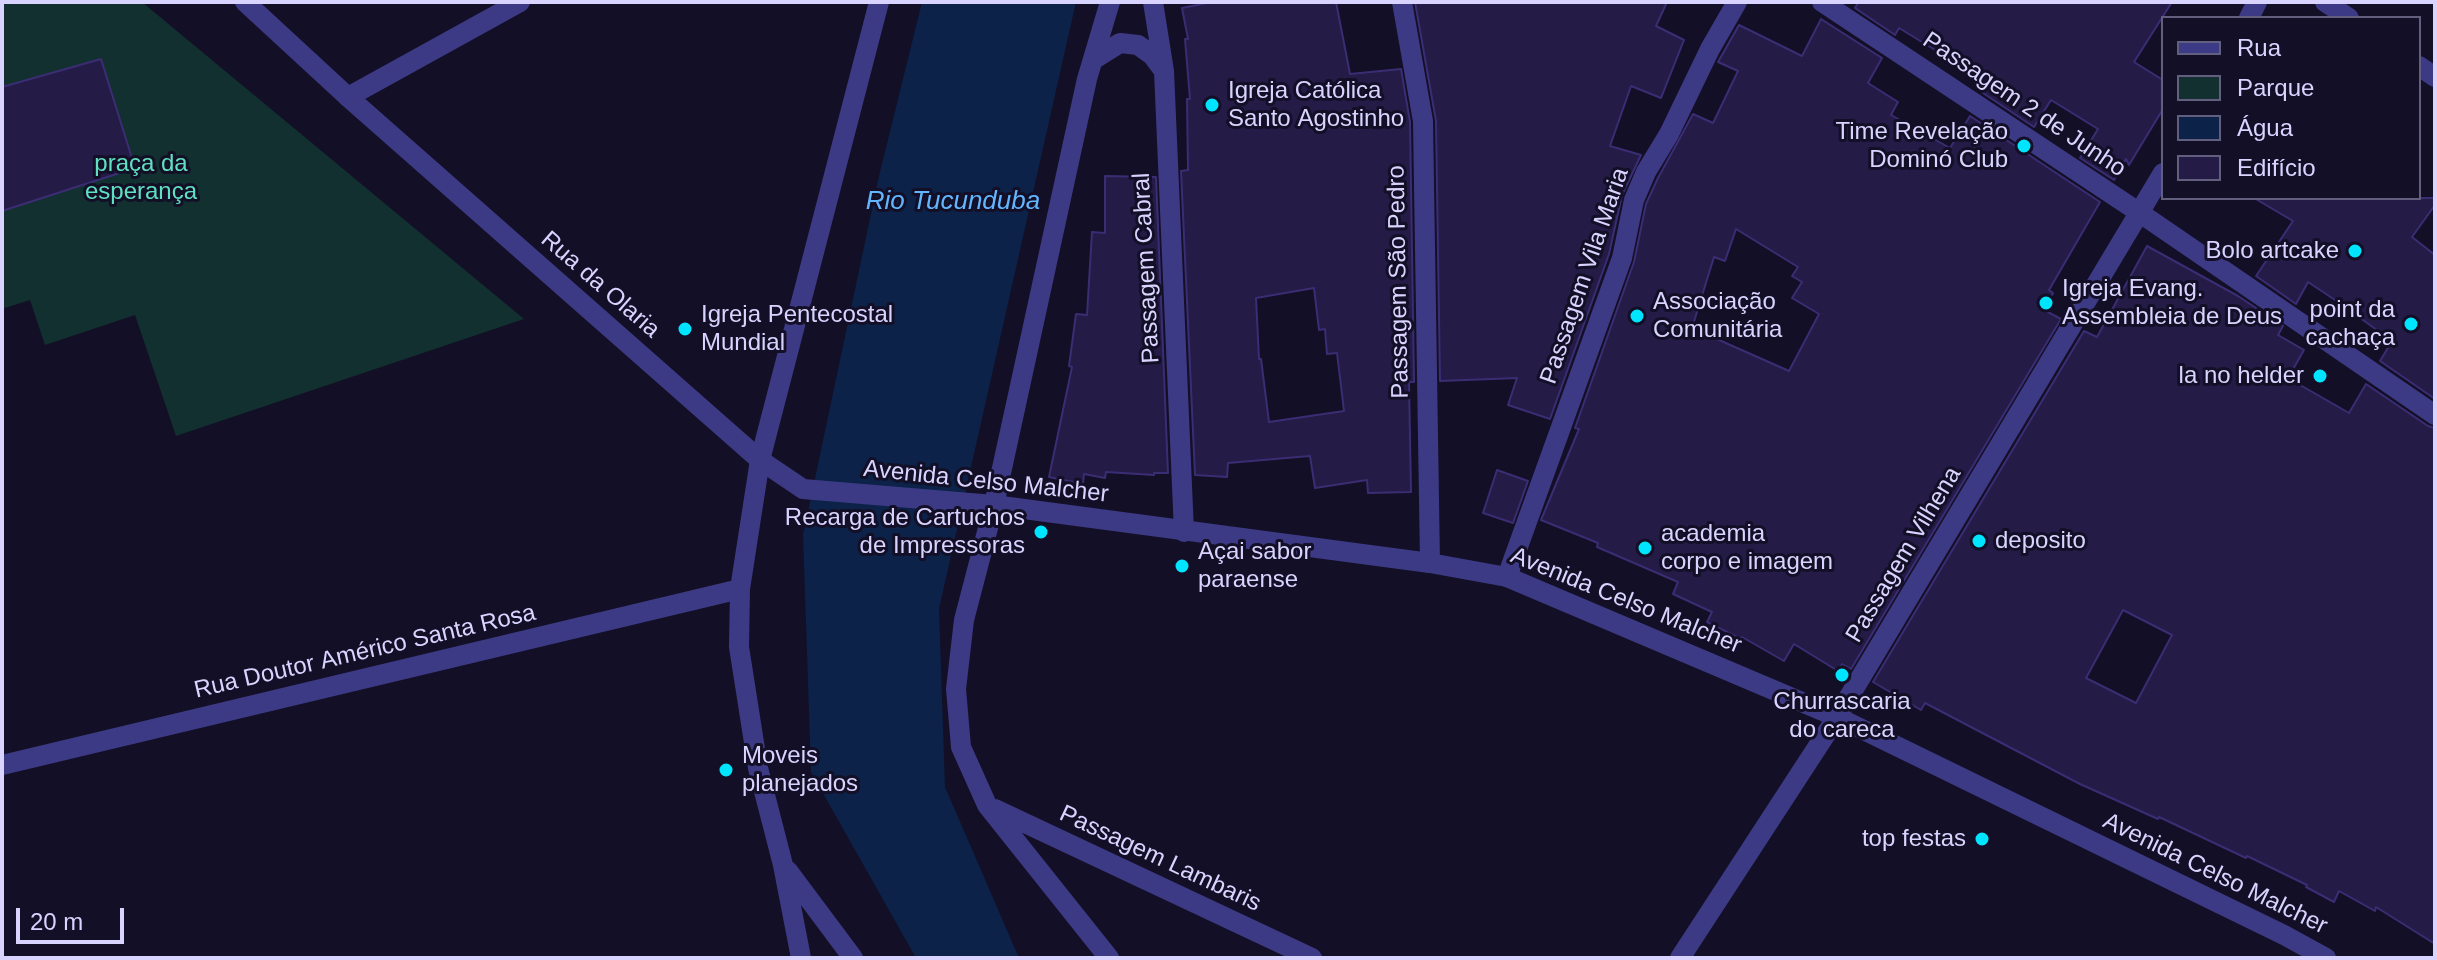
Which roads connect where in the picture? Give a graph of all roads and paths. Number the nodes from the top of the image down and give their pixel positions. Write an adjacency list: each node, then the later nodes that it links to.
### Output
1 (245, 2): 13 (street, Rua da Olaria)
2 (520, 2): 13 (street)
3 (879, 2): 17 (street)
4 (1110, 2): 11 (street)
5 (1153, 2): 12 (street, Passagem Cabral)
6 (1402, 2): 20 (street, Passagem São Pedro)
7 (1737, 2): 21 (street, Passagem Vila Maria)
8 (1822, 2): 15 (street, Passagem 2 de Junho)
9 (2325, 2): 10 (street)
10 (2346, 16)
11 (1096, 58): 12 (street); 18 (street)
12 (1164, 71): 19 (street, Passagem Cabral)
13 (348, 97): 17 (street, Rua da Olaria)
14 (2161, 176): 15 (street, Passagem Vilhena)
15 (2140, 213): 16 (street, Passagem 2 de Junho); 23 (street, Passagem Vilhena)
16 (2435, 415)
17 (760, 460): 18 (street, Avenida Celso Malcher); 22 (street)
18 (994, 505): 19 (street, Avenida Celso Malcher); 25 (street)
19 (1184, 532): 20 (street, Avenida Celso Malcher)
20 (1430, 563): 21 (street, Avenida Celso Malcher)
21 (1507, 577): 23 (street, Avenida Celso Malcher)
22 (740, 589): 24 (street, Rua Doutor Américo Santa Rosa); 26 (street)
23 (1837, 717): 31 (street, Passagem Vilhena); 32 (street, Avenida Celso Malcher)
24 (2, 765)
25 (987, 805): 29 (street); 30 (street, Passagem Lambaris)
26 (783, 865): 27 (street); 28 (street)
27 (801, 958)
28 (853, 958)
29 (1109, 958)
30 (1312, 958)
31 (1680, 958)
32 (2326, 958)

